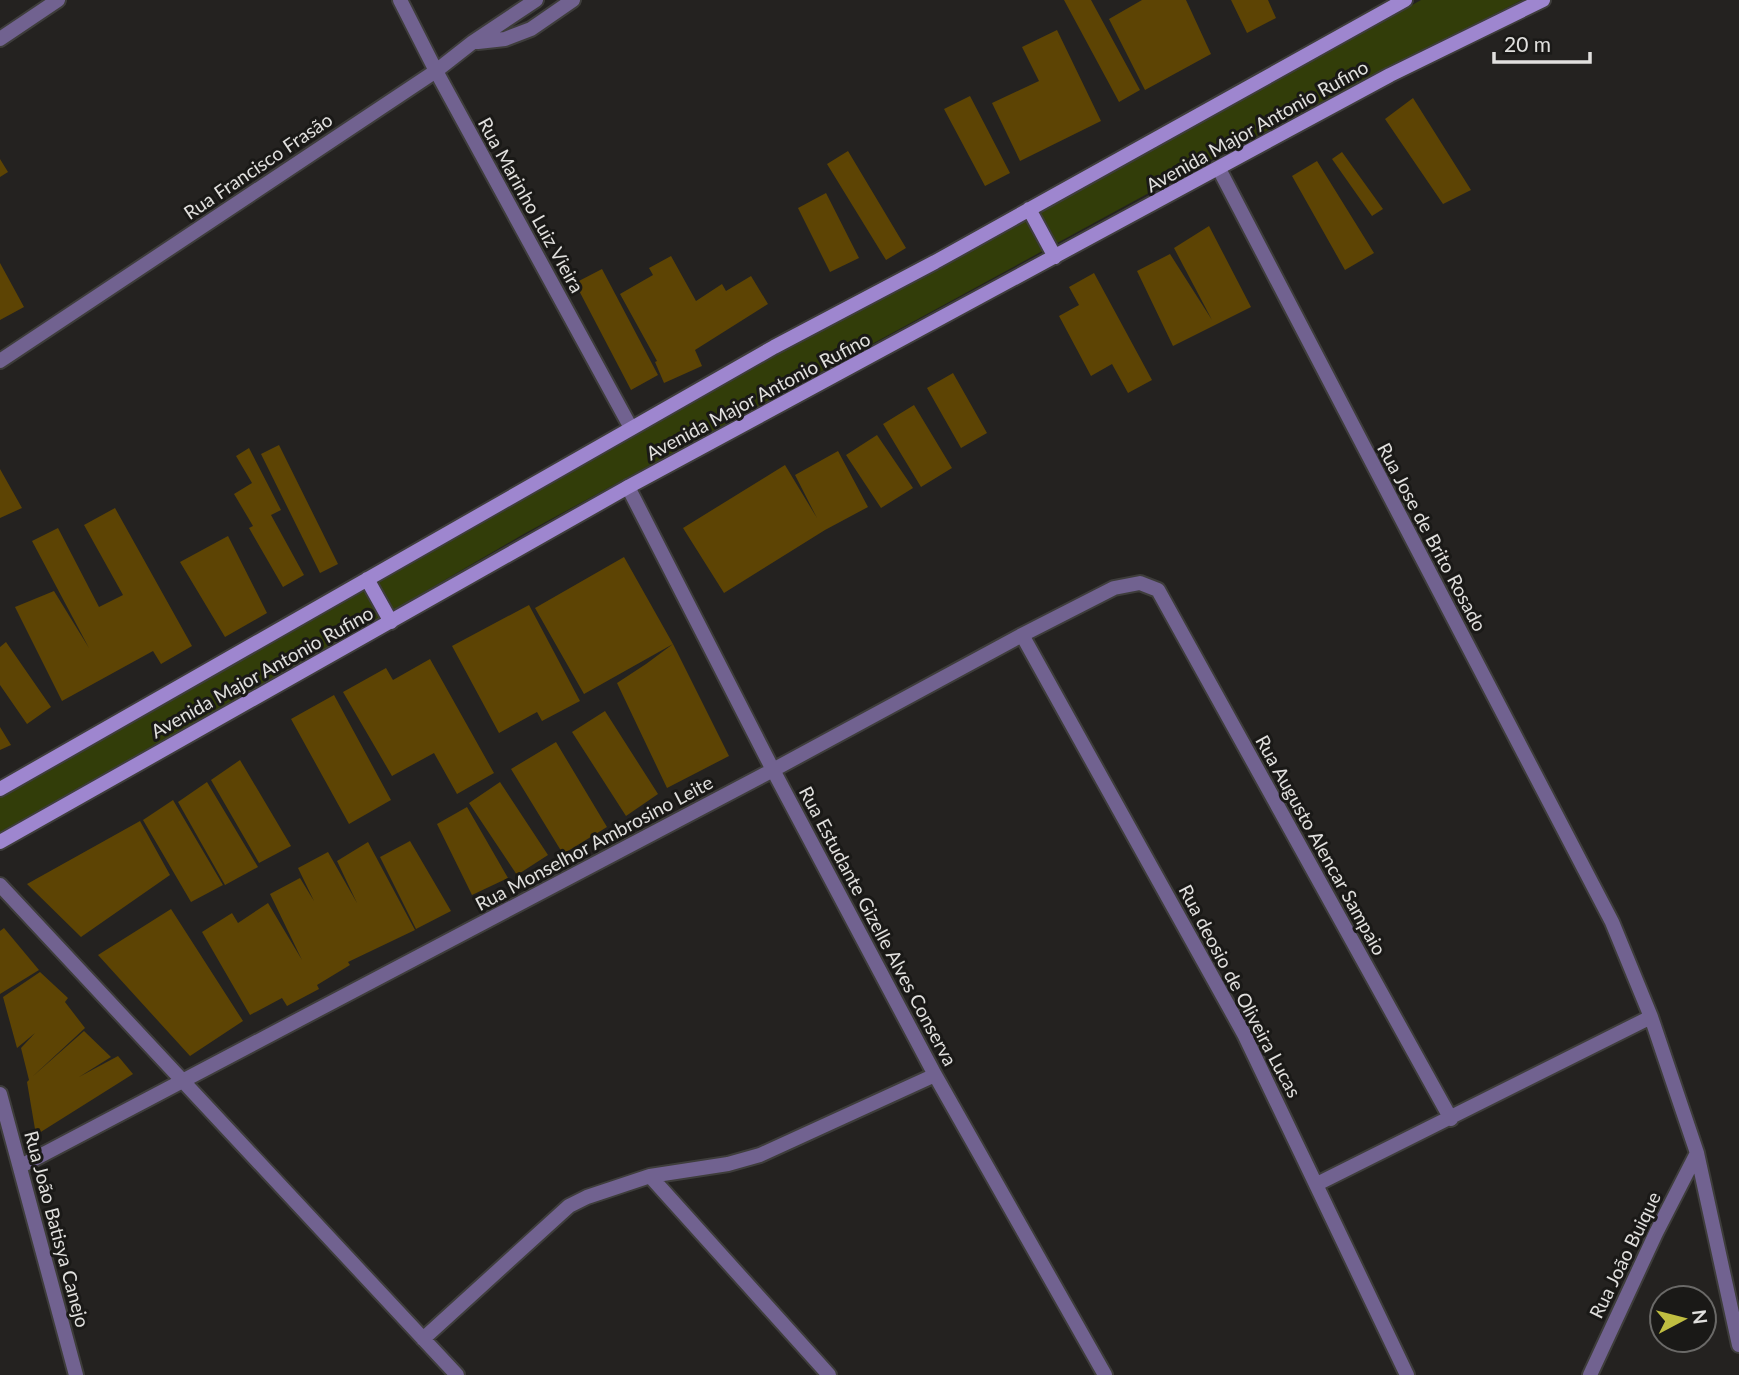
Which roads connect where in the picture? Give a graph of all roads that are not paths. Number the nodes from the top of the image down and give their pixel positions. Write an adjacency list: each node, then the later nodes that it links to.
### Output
1 (58, 0): 7 (street)
2 (400, 0): 9 (street, Rua Marinho Luiz Vieira)
3 (536, 0): 8 (street, Rua Francisco Frasão)
4 (573, 0): 8 (street)
5 (1405, 0): 11 (main road, Avenida Major Antonio Rufino)
6 (1544, 0): 10 (main road, Avenida Major Antonio Rufino)
7 (0, 39)
8 (473, 42): 9 (street, Rua Francisco Frasão)
9 (436, 71): 13 (street, Rua Francisco Frasão); 14 (street, Rua Marinho Luiz Vieira)
10 (1219, 169): 12 (main road, Avenida Major Antonio Rufino); 24 (street, Rua Jose de Brito Rosado)
11 (1029, 209): 12 (main road); 14 (main road, Avenida Major Antonio Rufino)
12 (1055, 257): 15 (main road, Avenida Major Antonio Rufino)
13 (0, 361)
14 (631, 428): 16 (main road, Avenida Major Antonio Rufino)
15 (628, 487): 18 (main road, Avenida Major Antonio Rufino); 20 (street, Rua Estudante Gizelle Alves Conserva)
16 (367, 579): 18 (main road); 21 (main road, Avenida Major Antonio Rufino)
17 (1158, 590): 19 (street, Rua Monselhor Ambrosino Leite); 28 (street, Rua Augusto Alencar Sampaio)
18 (391, 622): 22 (main road, Avenida Major Antonio Rufino)
19 (1021, 635): 20 (street, Rua Monselhor Ambrosino Leite); 32 (street, Rua deosio de Oliveira Lucas)
20 (773, 770): 25 (street, Rua Estudante Gizelle Alves Conserva); 26 (street, Rua Monselhor Ambrosino Leite)
21 (0, 789)
22 (0, 842)
23 (0, 885): 26 (street)
24 (1651, 1017): 28 (street); 29 (street)
25 (935, 1075): 31 (street); 38 (street, Rua Estudante Gizelle Alves Conserva)
26 (183, 1081): 30 (street, Rua Monselhor Ambrosino Leite); 33 (street)
27 (0, 1094): 30 (street, Rua João Batisya Canejo)
28 (1451, 1119): 32 (street)
29 (1697, 1153): 34 (street); 40 (street, Rua João Buique)
30 (21, 1166): 35 (street, Rua João Batisya Canejo)
31 (650, 1176): 33 (street); 37 (street)
32 (1317, 1184): 39 (street, Rua deosio de Oliveira Lucas)
33 (424, 1339): 36 (street)
34 (1739, 1345)
35 (76, 1375)
36 (457, 1375)
37 (829, 1375)
38 (1105, 1375)
39 (1407, 1375)
40 (1590, 1375)

